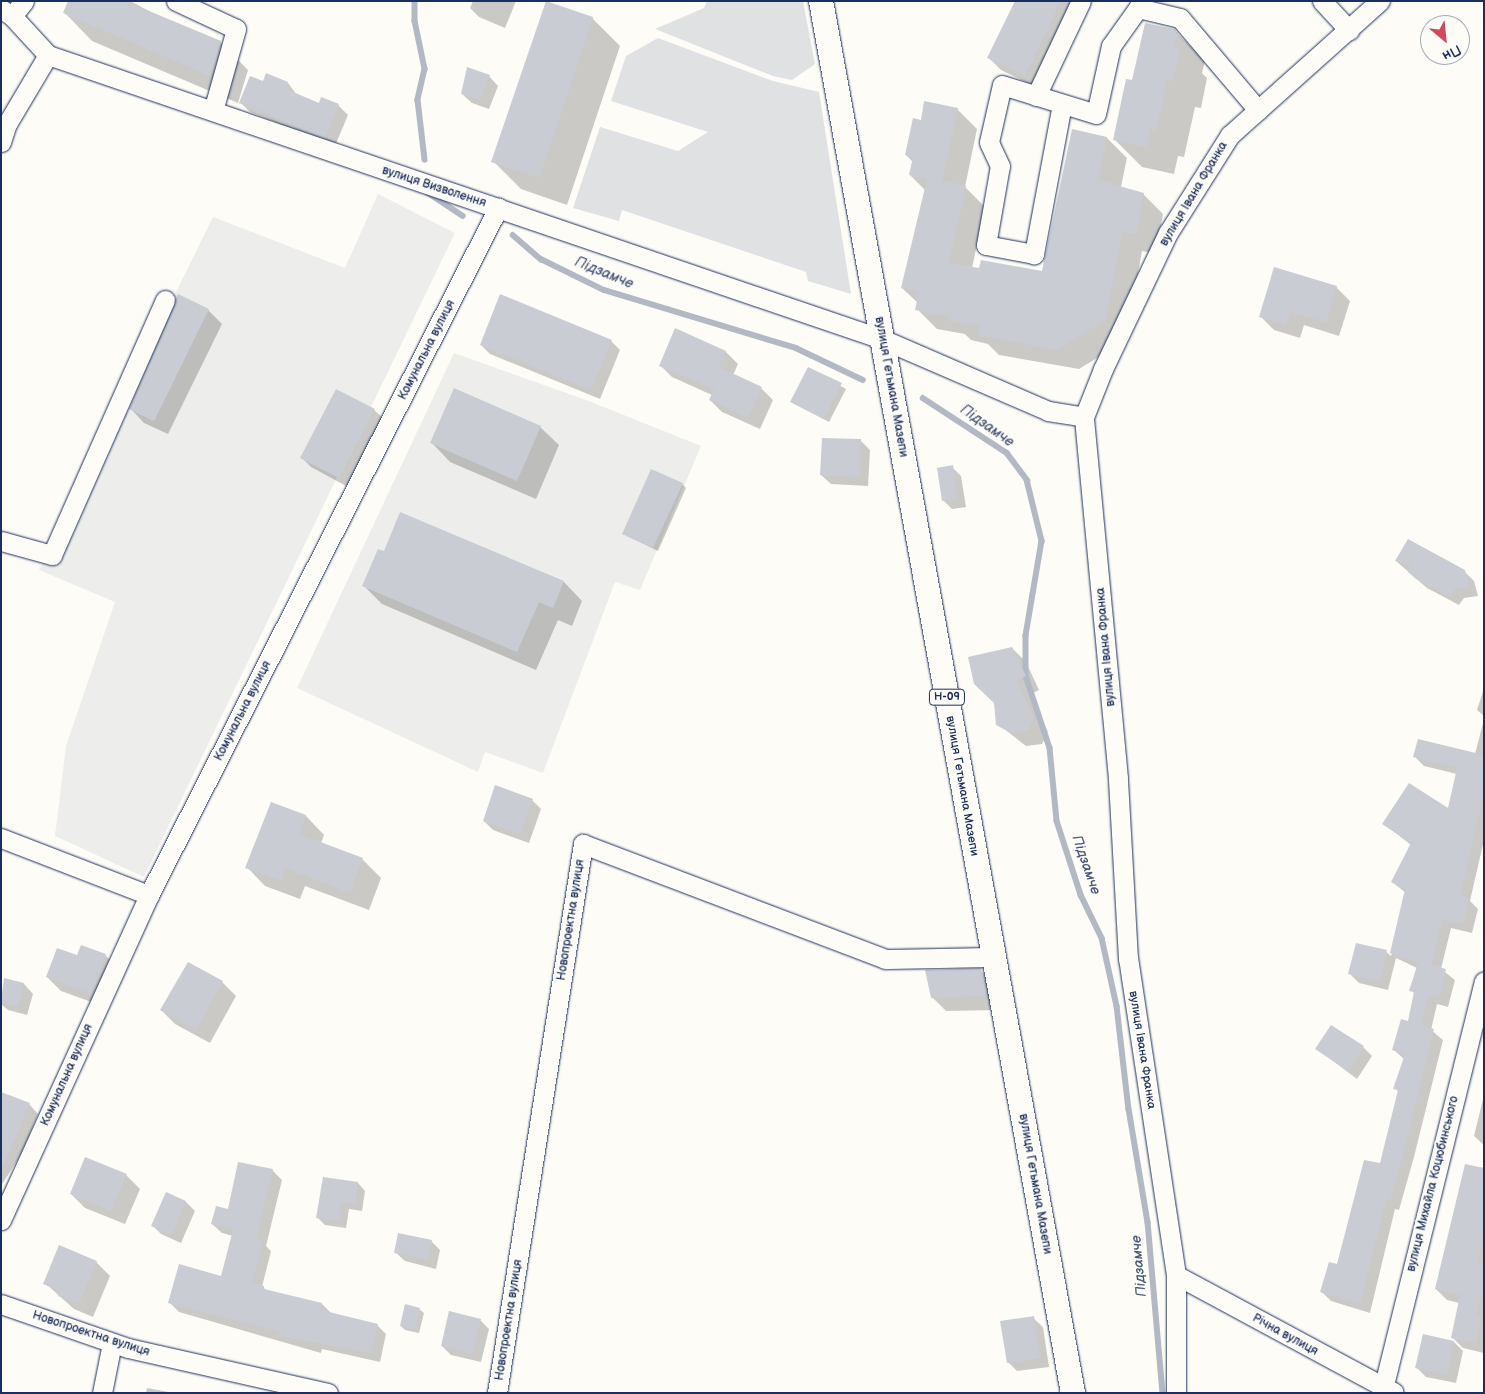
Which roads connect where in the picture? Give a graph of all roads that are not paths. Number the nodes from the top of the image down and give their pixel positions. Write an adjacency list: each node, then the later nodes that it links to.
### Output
1 (24, 1): 7 (street)
2 (176, 1): 13 (street)
3 (821, 1): 17 (main road, вулиця Гетьмана Мазепи / Н-09)
4 (1081, 1): 10 (street)
5 (1322, 1): 8 (street)
6 (1380, 1): 8 (street, вулиця Івана Франка)
7 (7, 13): 9 (street, вулиця Визволення)
8 (1349, 30): 12 (street, вулиця Івана Франка)
9 (48, 54): 13 (street, вулиця Визволення); 14 (street)
10 (1036, 96): 11 (street); 11 (street)
11 (1062, 104): 12 (street)
12 (1258, 110): 18 (street, вулиця Івана Франка)
13 (213, 111): 15 (street, вулиця Визволення)
14 (1, 142)
15 (498, 208): 17 (street, вулиця Визволення); 21 (street, Комунальна вулиця)
16 (165, 300): 19 (street)
17 (882, 339): 18 (street, вулиця Визволення); 22 (main road, вулиця Гетьмана Мазепи / Н-09)
18 (1084, 417): 26 (street, вулиця Івана Франка)
19 (1, 541)
20 (1, 838): 21 (street)
21 (149, 895): 25 (street, Комунальна вулиця)
22 (993, 957): 33 (street, Новопроектна вулиця); 34 (main road, вулиця Гетьмана Мазепи / Н-09)
23 (1484, 981): 24 (street, вулиця Михайла Коцюбинського)
24 (1477, 1035): 30 (street, вулиця Михайла Коцюбинського)
25 (1, 1220)
26 (1176, 1275): 30 (street, Річна вулиця); 35 (street, вулиця Івана Франка)
27 (1, 1304): 28 (street, Новопроектна вулиця)
28 (112, 1343): 29 (street, Новопроектна вулиця); 31 (street)
29 (302, 1390): 32 (street, Новопроектна вулиця)
30 (1386, 1391)
31 (102, 1393)
32 (328, 1393)
33 (497, 1393)
34 (1073, 1393)
35 (1176, 1393)

